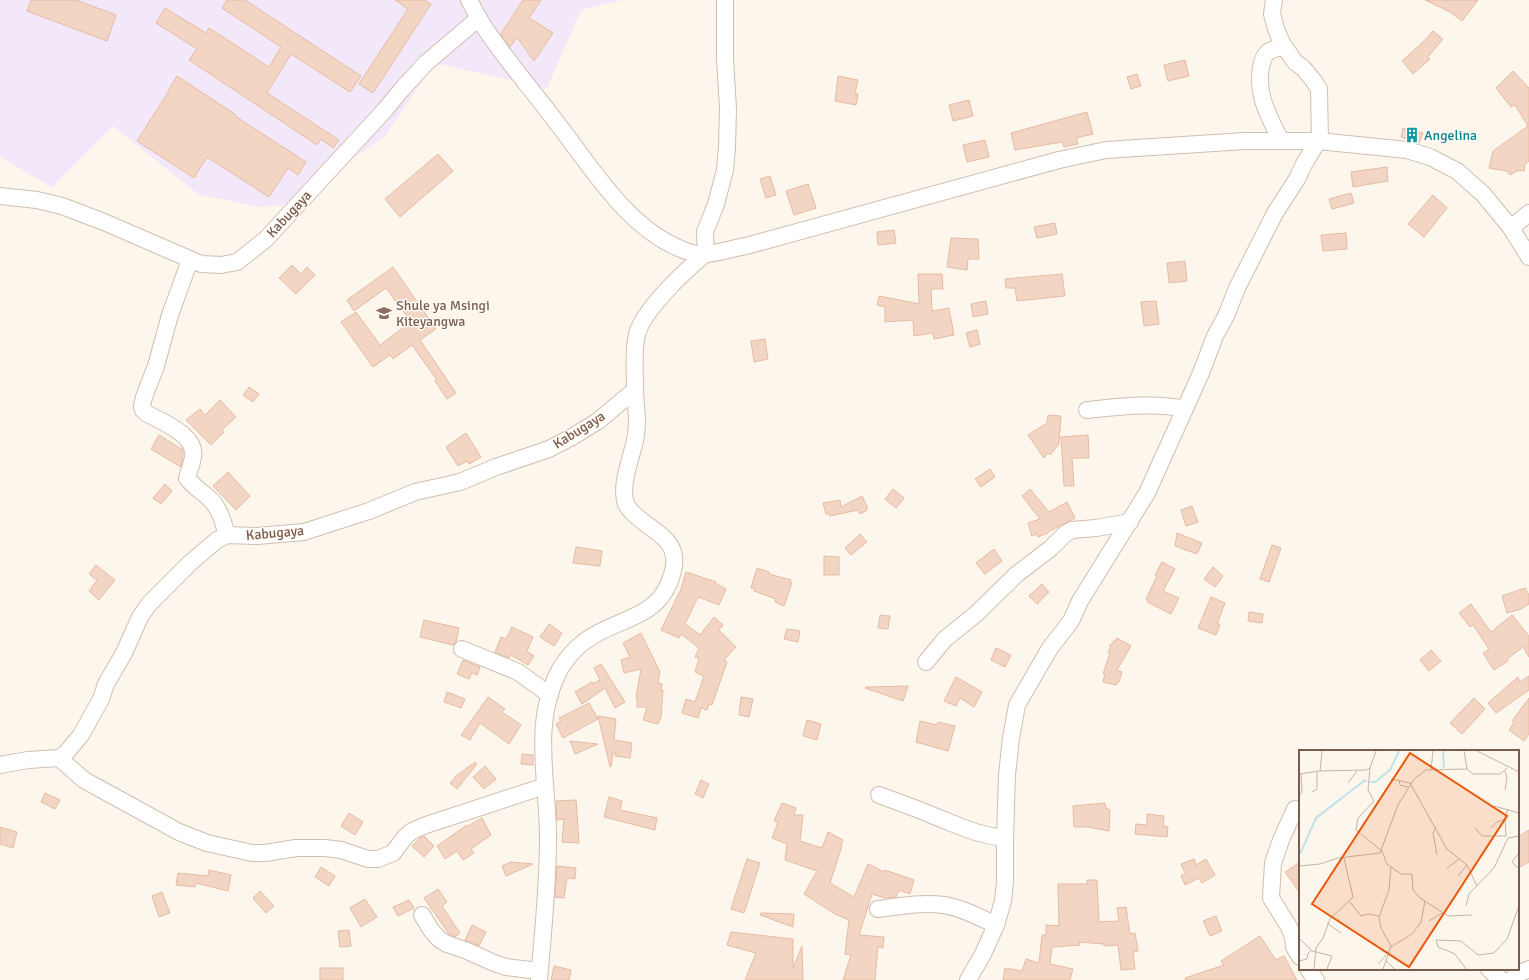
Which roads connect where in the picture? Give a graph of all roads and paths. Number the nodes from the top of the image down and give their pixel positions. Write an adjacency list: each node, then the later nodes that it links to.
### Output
1 (469, 0): 4 (street)
2 (725, 0): 11 (street)
3 (1274, 0): 5 (street)
4 (478, 18): 11 (street); 13 (street, Kabugaya)
5 (1284, 47): 6 (street); 7 (street)
6 (1281, 141): 7 (street); 11 (street)
7 (1319, 141): 10 (street); 15 (street)
8 (0, 196): 13 (street, Kabugaya)
9 (1529, 213): 10 (street)
10 (1511, 228): 12 (street)
11 (705, 254): 14 (street)
12 (1529, 257)
13 (190, 260): 18 (street)
14 (635, 390): 18 (street, Kabugaya); 21 (street)
15 (1185, 409): 16 (street); 17 (street)
16 (1086, 410)
17 (1130, 522): 20 (street); 27 (street)
18 (227, 535): 22 (street, Kabugaya)
19 (462, 649): 21 (street)
20 (926, 662)
21 (550, 696): 24 (street)
22 (59, 758): 23 (street); 24 (street)
23 (0, 765)
24 (545, 786): 35 (street)
25 (879, 795): 27 (street)
26 (1295, 809): 31 (street)
27 (1005, 838): 30 (street)
28 (878, 909): 30 (street)
29 (422, 915): 35 (street)
30 (996, 925): 36 (street)
31 (1299, 955)
32 (1529, 969): 39 (street)
33 (1309, 970): 37 (street)
34 (1490, 970): 38 (street)
35 (539, 975)
36 (968, 980)
37 (1316, 980)
38 (1502, 980)
39 (1511, 980)

